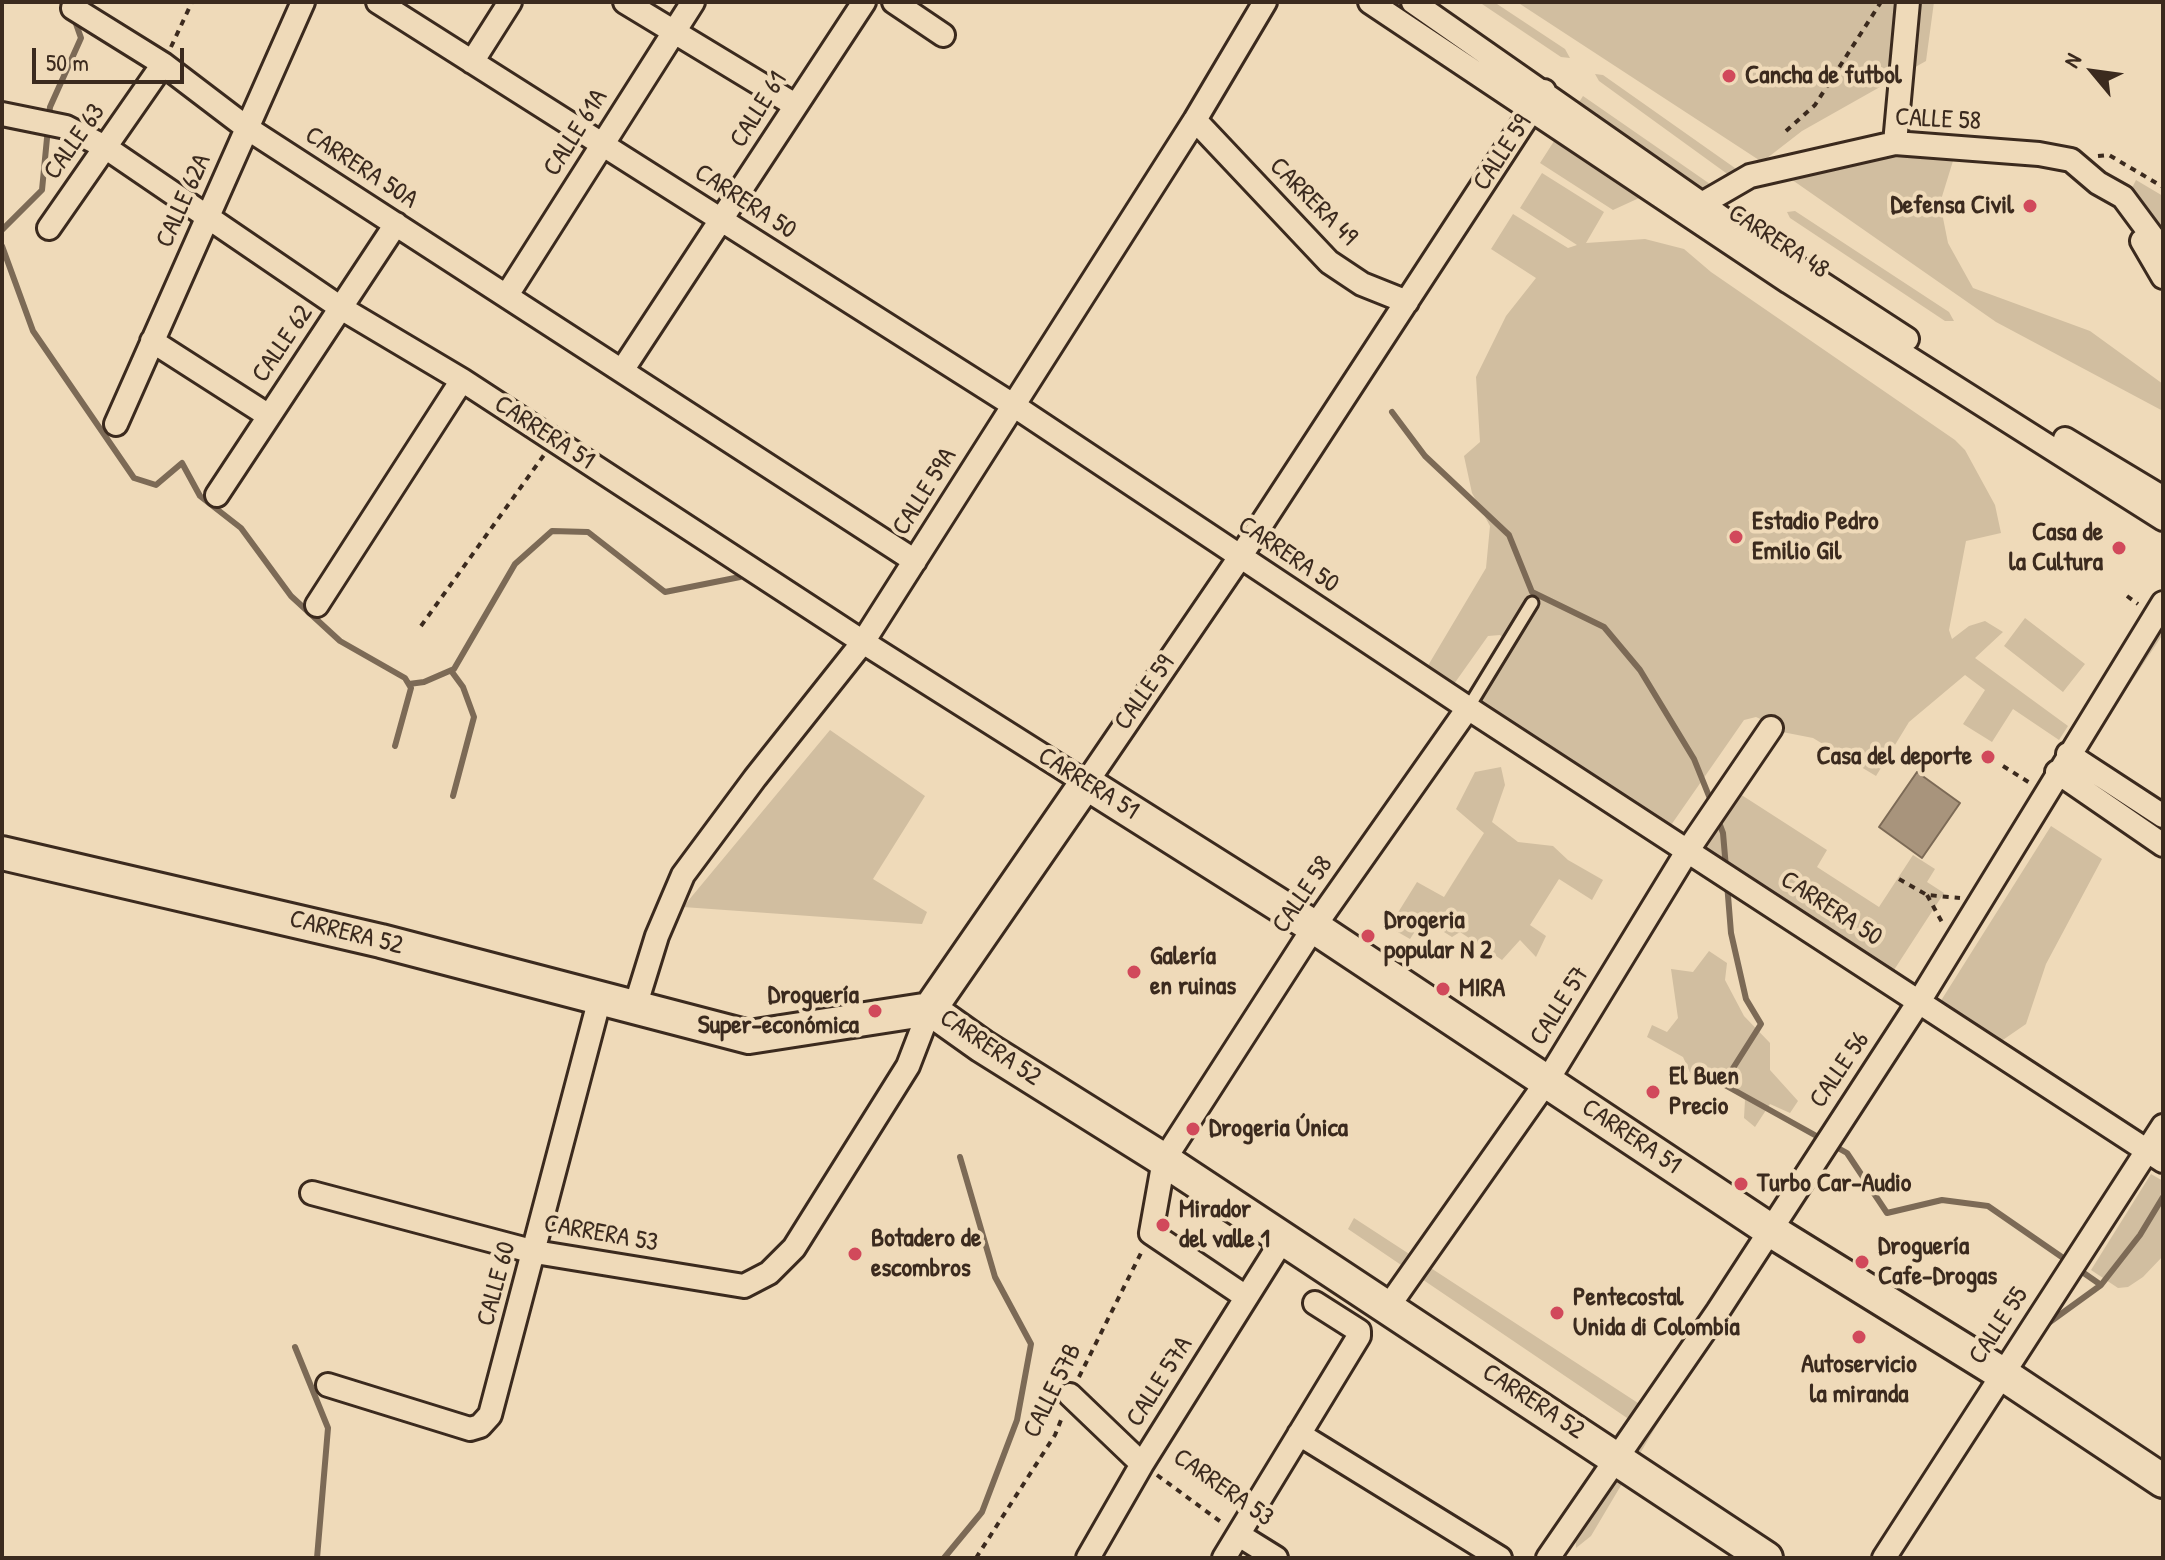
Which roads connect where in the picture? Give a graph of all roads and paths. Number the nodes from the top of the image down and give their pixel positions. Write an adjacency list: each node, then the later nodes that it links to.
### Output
1 (192, 2): 18 (path)
2 (303, 2): 23 (street, CALLE 62A)
3 (378, 2): 17 (street, CARRERA 50)
4 (510, 2): 17 (street)
5 (625, 2): 15 (street)
6 (693, 2): 15 (street, CALLE 61A)
7 (864, 2): 20 (street, CALLE 61)
8 (894, 2): 16 (street)
9 (1265, 2): 22 (street, CALLE 59A)
10 (1370, 2): 19 (street, CARRERA 48)
11 (1413, 2): 19 (street, CARRERA 48)
12 (1881, 2): 24 (path)
13 (1908, 2): 25 (street)
14 (73, 8): 18 (street, CARRERA 50A)
15 (673, 32): 20 (street); 26 (street, CALLE 61A)
16 (943, 35)
17 (472, 62): 26 (street, CARRERA 50)
18 (163, 64): 23 (street, CARRERA 50A); 27 (street, CALLE 63)
19 (1538, 100): 31 (street, CARRERA 48); 39 (street, CALLE 59)
20 (795, 105): 33 (street, CALLE 61)
21 (2, 114): 27 (street, CARRERA 51)
22 (1195, 120): 39 (street, CARRERA 49); 44 (street, CALLE 59A)
23 (247, 128): 32 (street, CALLE 62A); 34 (street, CARRERA 50A)
24 (1786, 131)
25 (1895, 143): 28 (street, CALLE 58); 31 (street, CALLE 58)
26 (602, 144): 33 (street, CARRERA 50); 38 (street, CALLE 61A)
27 (105, 147): 32 (street, CARRERA 51); 35 (street, CALLE 63)
28 (2071, 160): 29 (street); 30 (path)
29 (2098, 183): 36 (street); 37 (street)
30 (2163, 187)
31 (1693, 209): 48 (street, CARRERA 48)
32 (208, 216): 40 (street, CARRERA 51); 41 (street, CALLE 62A)
33 (723, 220): 42 (street, CALLE 61); 44 (street, CARRERA 50)
34 (396, 224): 38 (street, CARRERA 50A); 40 (street, CALLE 62)
35 (49, 228)
36 (2163, 251)
37 (2163, 277)
38 (507, 295): 42 (street, CARRERA 50A)
39 (1407, 302): 52 (street, CALLE 59)
40 (341, 308): 43 (street, CARRERA 51); 45 (street, CALLE 62)
41 (152, 341): 45 (street); 46 (street, CALLE 62A)
42 (623, 369): 53 (street, CARRERA 50A)
43 (462, 380): 47 (street, CARRERA 51); 56 (street)
44 (1013, 405): 52 (street, CARRERA 50); 53 (street, CALLE 59A)
45 (269, 416): 49 (street, CALLE 62)
46 (116, 424)
47 (555, 440): 57 (path); 59 (street, CARRERA 51)
48 (2052, 440): 50 (street, CARRERA 48); 51 (street, CARRERA 48)
49 (217, 495)
50 (2163, 498)
51 (2163, 519)
52 (1240, 557): 60 (street, CARRERA 50); 64 (street, CALLE 59)
53 (915, 561): 59 (street, CALLE 59A)
54 (1532, 603): 60 (lane, CALLE 58)
55 (2163, 603): 63 (street, CALLE 56)
56 (317, 605)
57 (421, 626)
58 (2163, 628): 63 (street, CALLE 56)
59 (863, 642): 64 (street, CARRERA 51); 77 (street, CALLE 59A)
60 (1468, 708): 68 (street, CARRERA 50); 74 (street, CALLE 58)
61 (1771, 728): 68 (street, CALLE 57)
62 (2003, 766): 65 (path)
63 (2067, 766): 66 (street); 67 (street); 76 (street, CALLE 56)
64 (1086, 783): 74 (main road, CARRERA 51); 78 (main road, CALLE 59)
65 (2030, 783)
66 (2163, 816)
67 (2163, 845)
68 (1688, 850): 76 (street, CARRERA 50); 79 (street, CALLE 57)
69 (2, 853): 75 (main road, CARRERA 52)
70 (1899, 879): 71 (path)
71 (1927, 895): 72 (path); 73 (path)
72 (1963, 898)
73 (1944, 925)
74 (1314, 927): 79 (main road, CARRERA 51); 82 (street, CALLE 58)
75 (600, 998): 77 (main road, CARRERA 52); 87 (street, CALLE 60)
76 (1920, 1000): 81 (street, CARRERA 50); 84 (street, CALLE 56)
77 (635, 1007): 78 (main road, CARRERA 52)
78 (930, 1009): 82 (main road, CARRERA 52); 88 (street, CALLE 59)
79 (1547, 1081): 84 (main road, CARRERA 51); 91 (street, CALLE 57)
80 (2163, 1126): 81 (street, CALLE 55)
81 (2155, 1156): 92 (street, CALLE 55)
82 (1164, 1160): 85 (street, CALLE 58); 86 (main road, CARRERA 52)
83 (312, 1193): 87 (street, CARRERA 53)
84 (1770, 1230): 92 (main road, CARRERA 51); 96 (street, CALLE 56)
85 (1151, 1233): 89 (street); 94 (path, CALLE 57B)
86 (1283, 1239): 89 (street, CALLE 57A); 91 (main road, CARRERA 52)
87 (535, 1252): 88 (street, CARRERA 53); 93 (street, CALLE 60)
88 (744, 1286)
89 (1246, 1297): 97 (street, CALLE 57A)
90 (1315, 1303): 95 (street)
91 (1388, 1307): 96 (main road, CARRERA 52)
92 (2001, 1373): 98 (main road, CARRERA 51); 107 (street, CALLE 55)
93 (328, 1385)
94 (1070, 1395): 97 (street, CARRERA 53); 100 (path, CALLE 57B)
95 (1299, 1434): 99 (street); 104 (street)
96 (1618, 1458): 105 (street, CALLE 56); 106 (main road, CARRERA 52)
97 (1142, 1464): 99 (path, CARRERA 53); 101 (street, CALLE 57A)
98 (2163, 1481)
99 (1239, 1535): 102 (street); 103 (street, CARRERA 53)
100 (976, 1558)
101 (1088, 1558)
102 (1224, 1558)
103 (1276, 1558)
104 (1500, 1558)
105 (1548, 1558)
106 (1766, 1558)
107 (1884, 1558)

